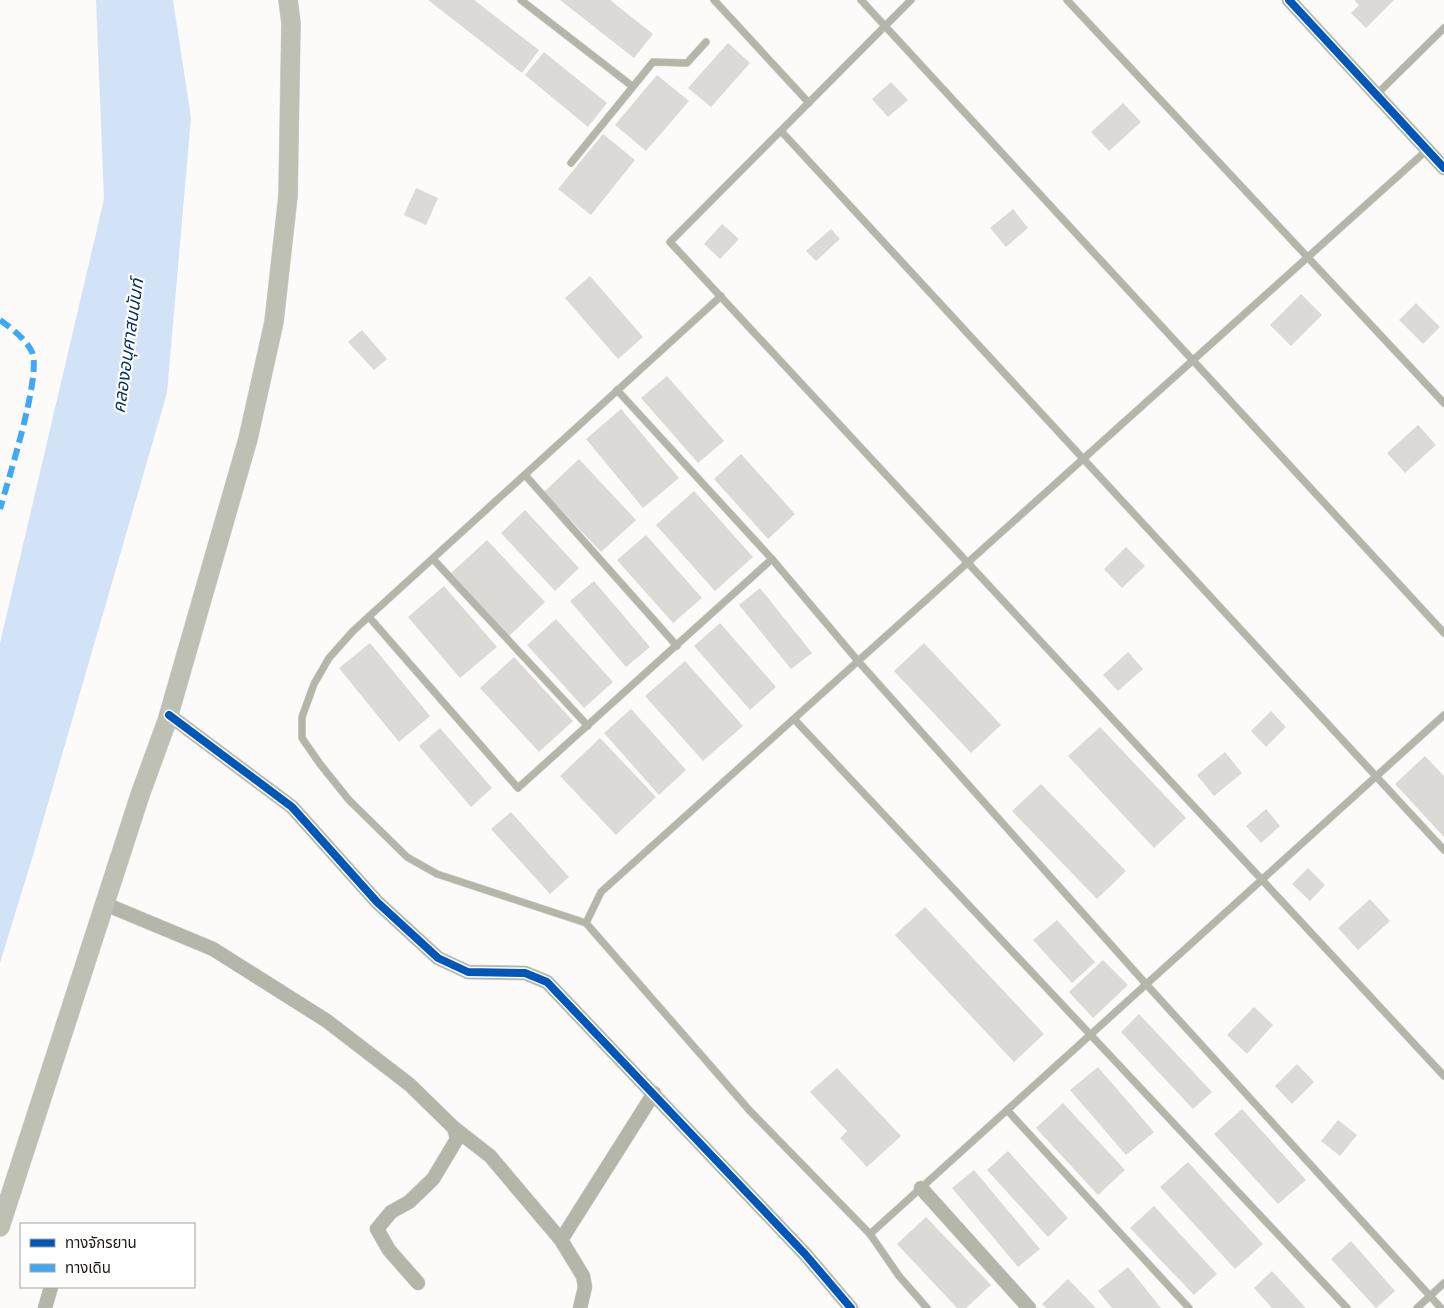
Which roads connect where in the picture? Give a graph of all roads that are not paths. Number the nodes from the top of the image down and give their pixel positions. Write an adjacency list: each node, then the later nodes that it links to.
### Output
1 (288, 0): 32 (main road)
2 (521, 0): 11 (lane)
3 (714, 0): 13 (lane)
4 (861, 0): 8 (lane)
5 (911, 0): 8 (lane)
6 (1067, 0): 18 (lane)
7 (1289, 0): 12 (street)
8 (885, 26): 13 (lane); 20 (lane)
9 (1444, 28): 12 (lane)
10 (706, 42): 11 (lane)
11 (632, 86): 16 (lane)
12 (1376, 94): 15 (street)
13 (809, 102): 14 (lane)
14 (781, 131): 19 (lane); 23 (lane)
15 (1427, 150): 17 (street); 18 (lane)
16 (571, 163)
17 (1444, 168)
18 (1307, 257): 20 (lane); 22 (lane)
19 (721, 296): 21 (lane); 27 (lane)
20 (1193, 360): 23 (lane); 29 (lane)
21 (617, 390): 24 (lane); 26 (lane)
22 (1444, 403)
23 (1083, 458): 27 (lane); 36 (lane)
24 (525, 474): 25 (lane); 30 (lane)
25 (433, 559): 28 (lane); 35 (lane)
26 (772, 559): 30 (lane); 31 (lane)
27 (967, 563): 31 (lane); 38 (lane)
28 (369, 617): 35 (lane); 40 (lane)
29 (1444, 633)
30 (677, 646): 35 (lane)
31 (858, 661): 34 (lane); 41 (lane)
32 (169, 715): 39 (main road); 44 (street)
33 (1444, 715): 36 (lane)
34 (794, 719): 40 (lane); 42 (lane)
35 (588, 726)
36 (1376, 776): 37 (lane); 38 (lane)
37 (1444, 850)
38 (1262, 879): 41 (lane); 43 (lane)
39 (105, 904): 46 (street); 48 (main road)
40 (586, 922): 49 (lane)
41 (1146, 984): 42 (lane); 54 (lane)
42 (1090, 1034): 45 (lane); 61 (lane)
43 (1444, 1076)
44 (654, 1094): 50 (street); 57 (street)
45 (1007, 1110): 47 (lane); 60 (lane)
46 (454, 1128): 50 (street); 51 (street)
47 (921, 1188): 49 (lane); 59 (street)
48 (0, 1226)
49 (870, 1234): 58 (lane)
50 (561, 1240): 56 (street)
51 (418, 1283)
52 (1444, 1283): 54 (lane)
53 (51, 1288): 55 (street)
54 (1430, 1296): 62 (lane); 63 (lane)
55 (45, 1308)
56 (580, 1308)
57 (851, 1308)
58 (928, 1308)
59 (1029, 1308)
60 (1189, 1308)
61 (1347, 1308)
62 (1417, 1308)
63 (1441, 1308)

